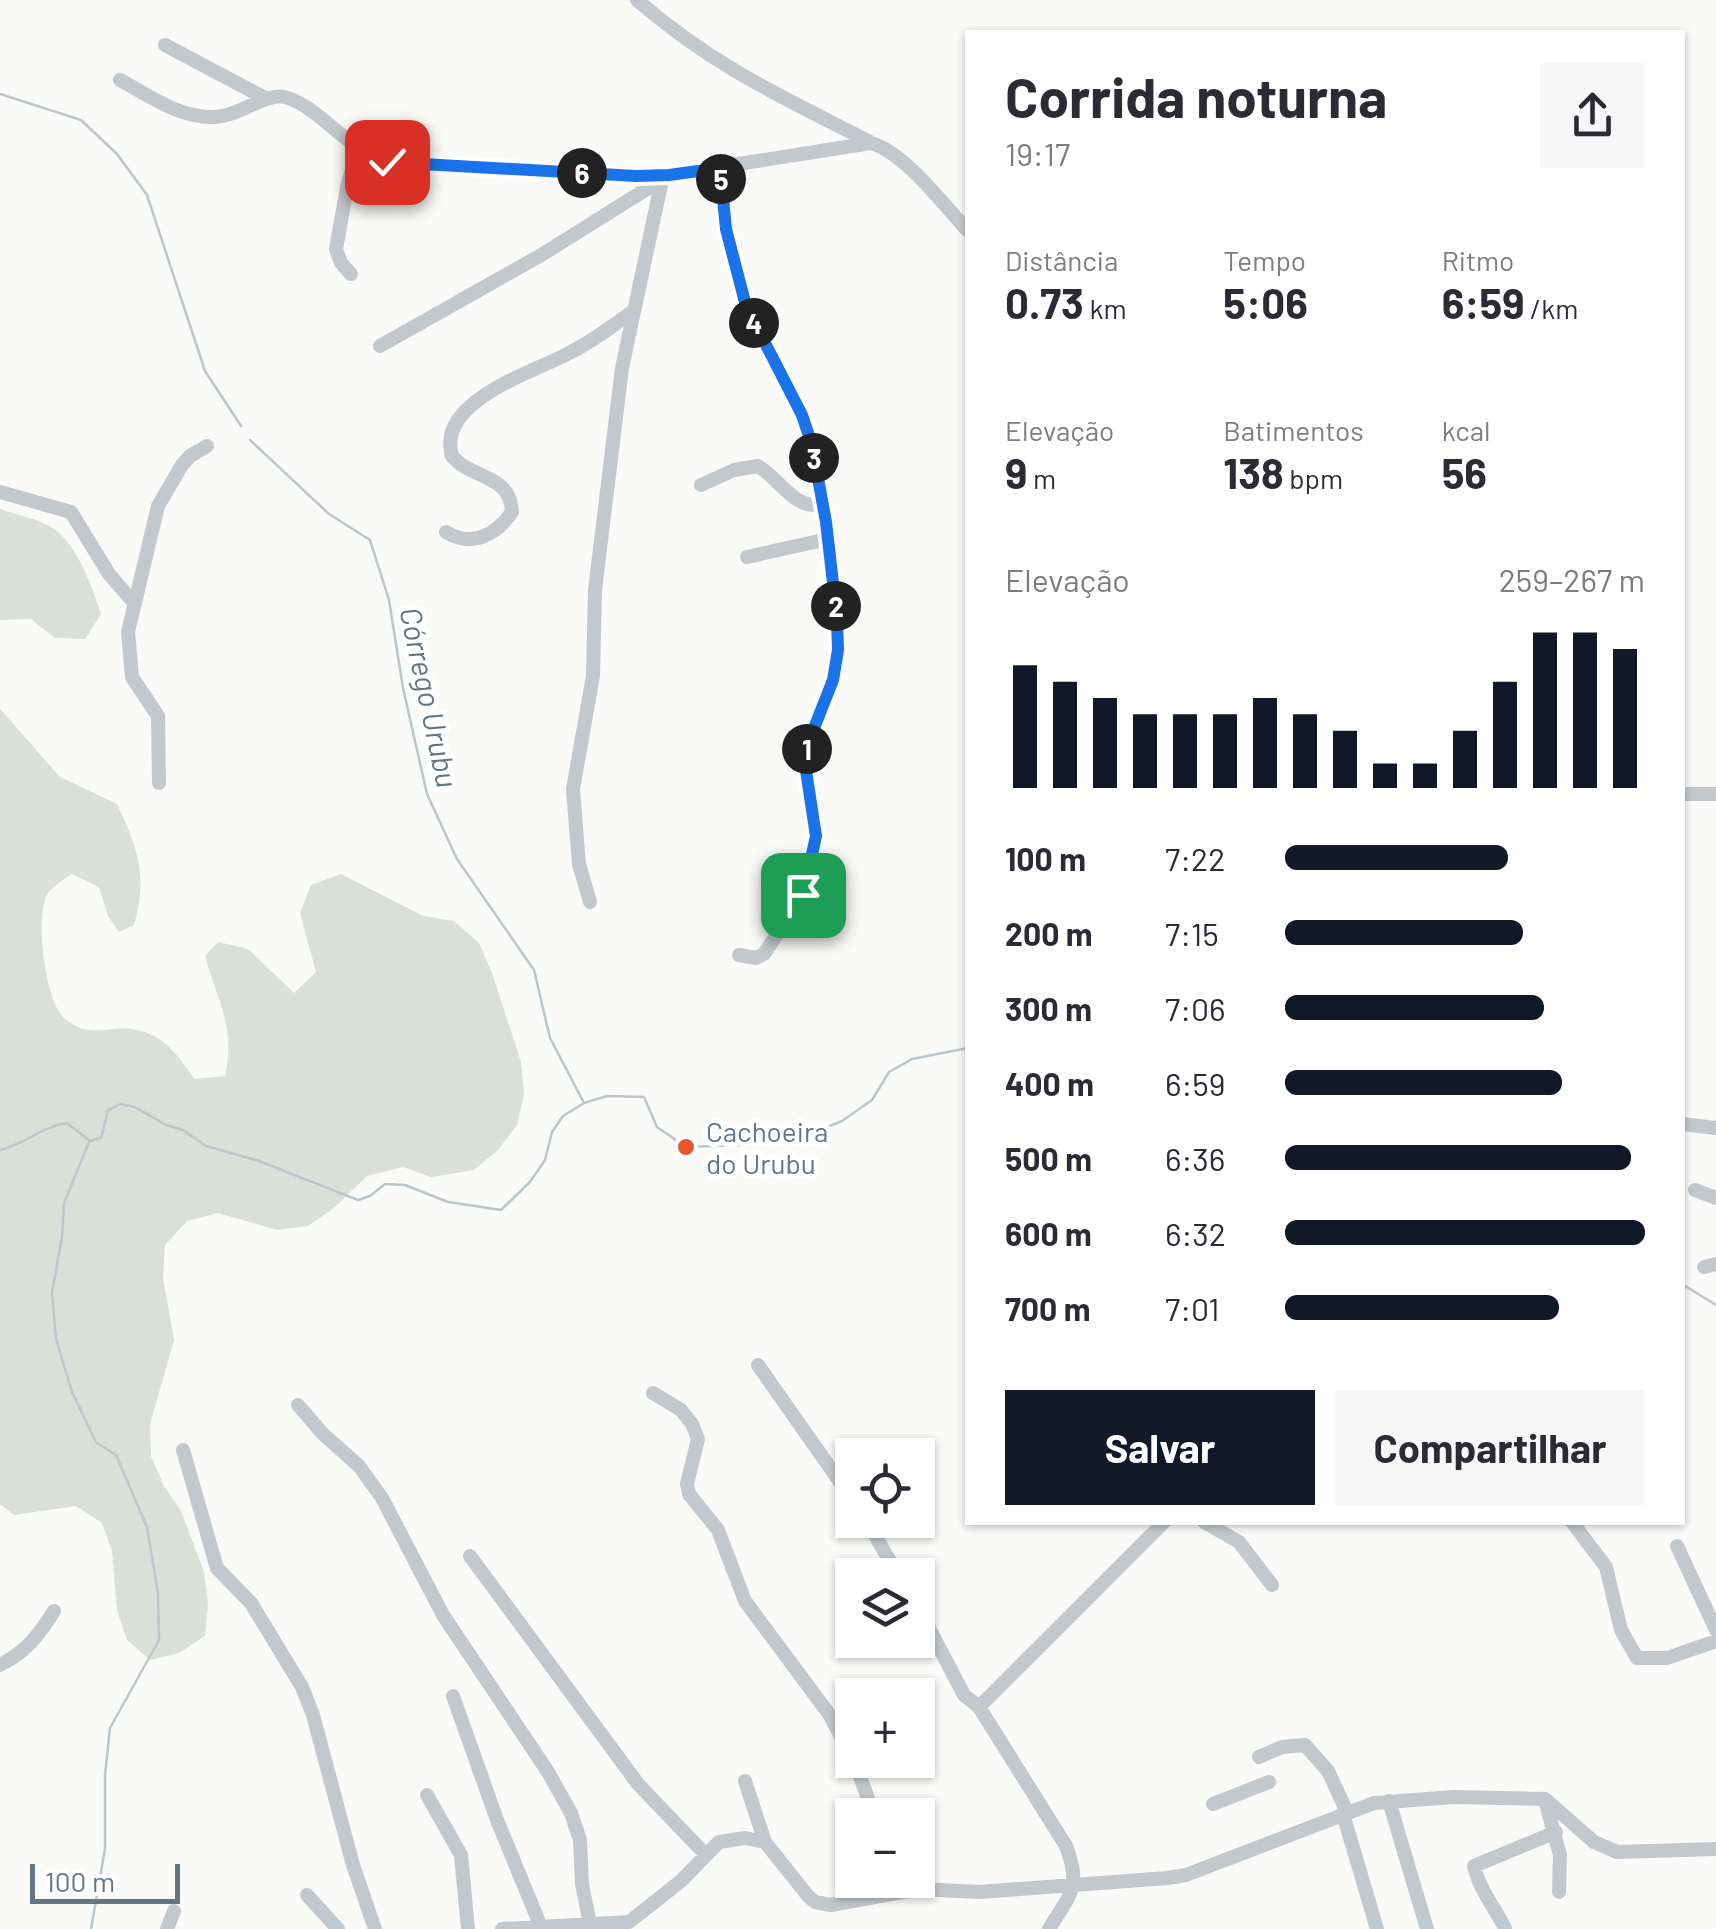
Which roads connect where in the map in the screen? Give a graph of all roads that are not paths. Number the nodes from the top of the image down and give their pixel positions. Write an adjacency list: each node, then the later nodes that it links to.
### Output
1 (637, 0): 5 (street)
2 (165, 45): 4 (street)
3 (120, 80): 4 (street)
4 (264, 98): 6 (street)
5 (871, 142): 7 (street); 9 (street)
6 (363, 152): 8 (street); 10 (street)
7 (720, 168): 8 (street); 16 (street)
8 (666, 178): 11 (street); 12 (street)
9 (965, 228)
10 (352, 274)
11 (632, 312): 17 (street); 24 (street)
12 (380, 346)
13 (207, 446): 20 (street)
14 (701, 484): 16 (street)
15 (0, 492): 20 (street)
16 (822, 504): 18 (street)
17 (446, 532)
18 (828, 539): 19 (street); 25 (street)
19 (746, 557)
20 (134, 604): 21 (street)
21 (159, 783)
22 (1685, 794): 23 (street)
23 (1716, 794)
24 (590, 902)
25 (739, 956)
26 (1685, 1124): 27 (street)
27 (1716, 1128)
28 (1694, 1190): 29 (street)
29 (1716, 1198)
30 (758, 1366): 34 (street)
31 (653, 1393): 48 (street)
32 (298, 1406): 67 (street)
33 (183, 1450): 73 (street)
34 (835, 1474)
35 (1161, 1525): 47 (street)
36 (1209, 1525): 40 (street)
37 (1574, 1525): 44 (street)
38 (1677, 1546): 42 (street)
39 (470, 1556): 60 (street)
40 (1272, 1585)
41 (54, 1610): 45 (street)
42 (1716, 1630)
43 (935, 1640): 47 (street)
44 (1716, 1640)
45 (0, 1665)
46 (452, 1696): 69 (street)
47 (979, 1707): 61 (street)
48 (835, 1725)
49 (1259, 1757): 56 (street)
50 (745, 1781): 58 (street)
51 (1269, 1782): 55 (street)
52 (427, 1795): 74 (street)
53 (1545, 1799): 54 (street); 57 (street); 59 (street)
54 (1389, 1801): 56 (street); 78 (street)
55 (1213, 1804)
56 (1345, 1813): 61 (street); 77 (street)
57 (1556, 1832): 63 (street); 70 (street)
58 (765, 1842): 60 (street); 65 (street)
59 (1716, 1849)
60 (705, 1854): 68 (street)
61 (1075, 1885): 62 (street); 76 (street)
62 (935, 1887)
63 (1559, 1892)
64 (307, 1895): 72 (street)
65 (849, 1898)
66 (174, 1911): 71 (street)
67 (590, 1924): 68 (street); 69 (street)
68 (634, 1925)
69 (541, 1926): 75 (street)
70 (1505, 1928)
71 (166, 1929)
72 (338, 1929)
73 (376, 1929)
74 (468, 1929)
75 (502, 1929)
76 (1049, 1929)
77 (1376, 1929)
78 (1427, 1929)

